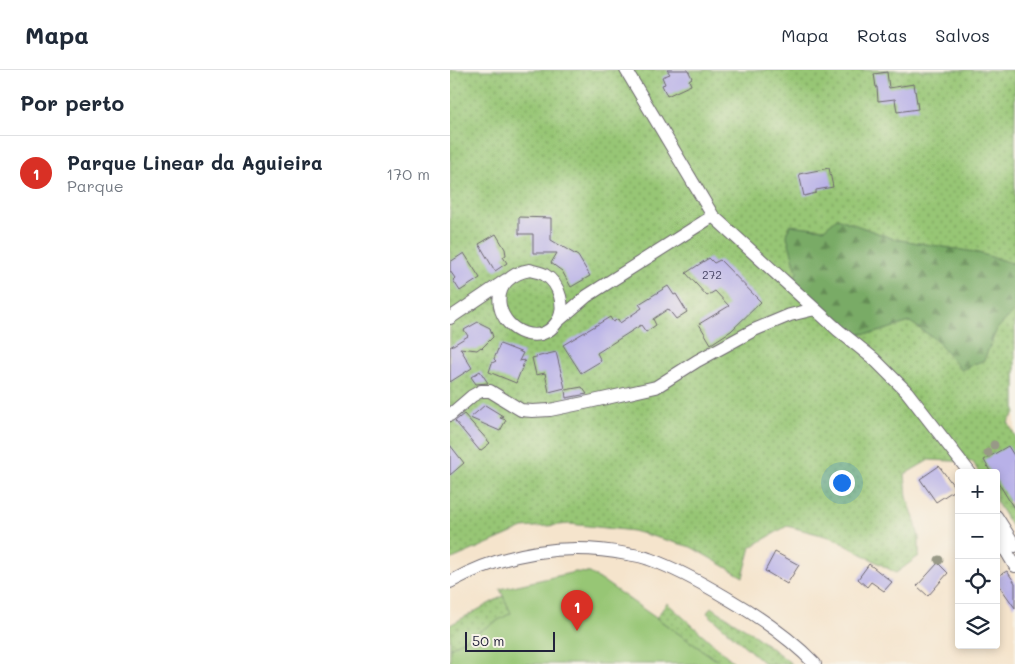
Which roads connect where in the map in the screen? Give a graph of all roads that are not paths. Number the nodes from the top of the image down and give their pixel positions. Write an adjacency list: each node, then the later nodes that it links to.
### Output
1 (626, 70): 2 (street)
2 (713, 216): 5 (street); 7 (street)
3 (510, 277): 4 (street); 6 (street); 8 (street)
4 (560, 293): 5 (street); 10 (street)
5 (587, 296): 10 (street)
6 (476, 301): 8 (street); 9 (street)
7 (815, 309): 11 (street); 12 (street)
8 (502, 312): 10 (street)
9 (450, 318)
10 (558, 322)
11 (450, 416)
12 (966, 469)
13 (1000, 522): 15 (street)
14 (1000, 541): 16 (street)
15 (1015, 546)
16 (1015, 566)
17 (450, 582): 18 (street)
18 (815, 664)

